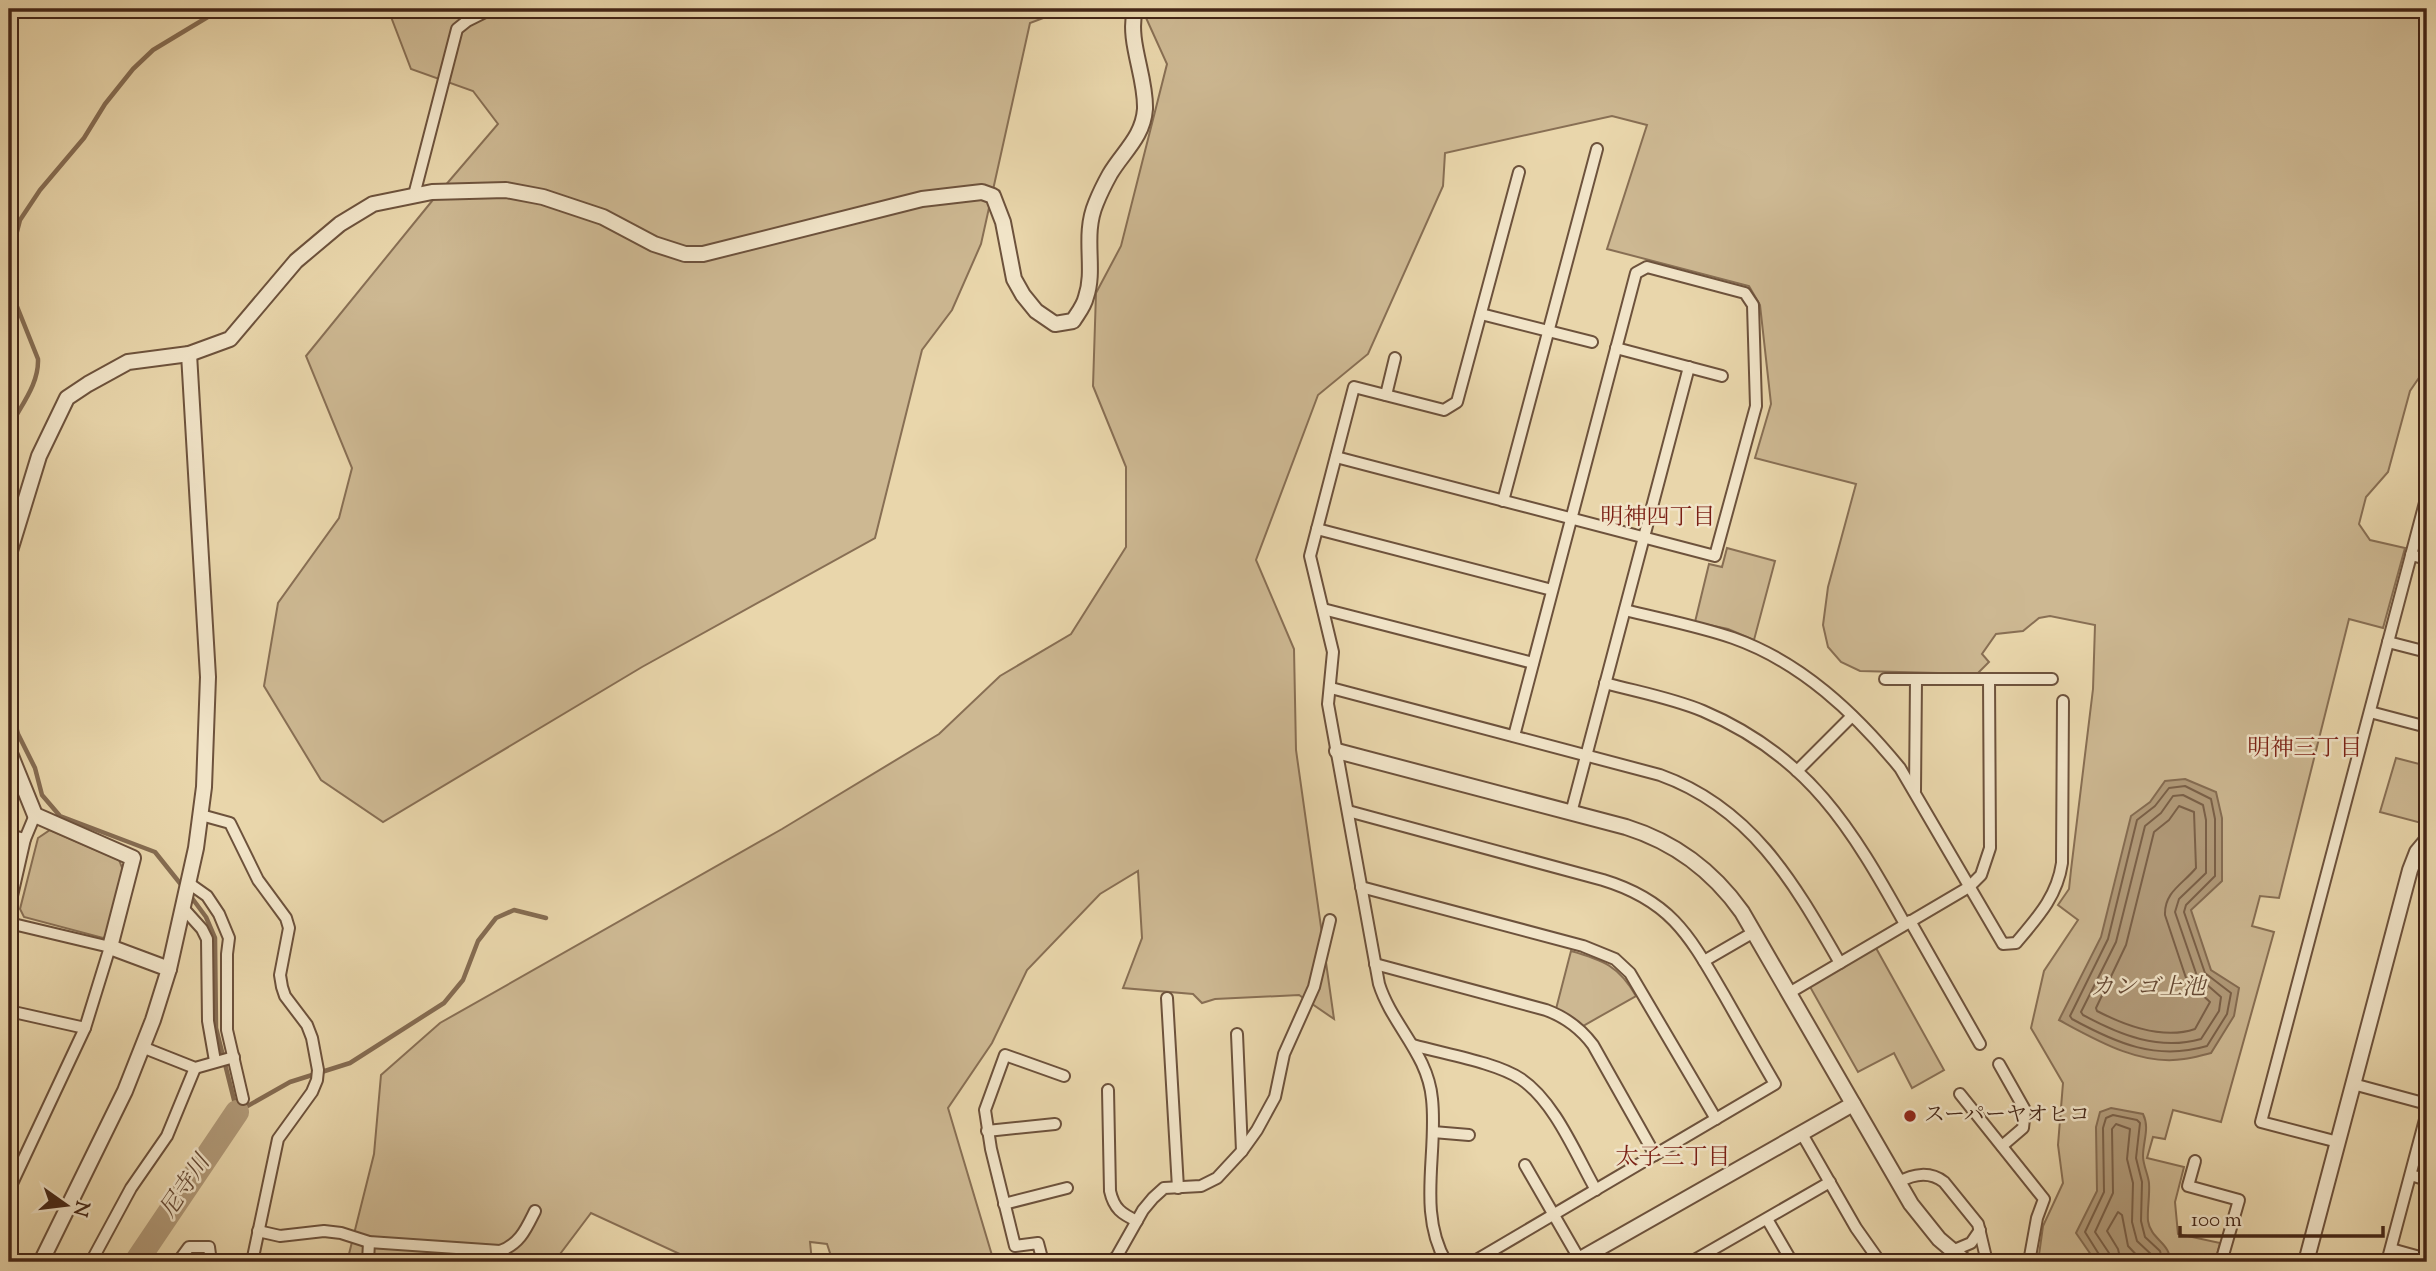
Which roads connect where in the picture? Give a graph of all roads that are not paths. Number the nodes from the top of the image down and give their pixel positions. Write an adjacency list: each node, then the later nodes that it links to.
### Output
1 (491, 9): 5 (street)
2 (1135, 9): 5 (street)
3 (1597, 149): 7 (street)
4 (1519, 172): 6 (street)
5 (414, 195): 10 (street)
6 (1481, 314): 7 (street); 14 (street)
7 (1549, 331): 8 (street); 17 (street)
8 (1592, 342)
9 (1616, 348): 12 (street); 18 (street); 20 (street)
10 (189, 354): 21 (street); 49 (street)
11 (1395, 358): 14 (street)
12 (1689, 368): 13 (street); 20 (street)
13 (1722, 376)
14 (1386, 395): 15 (street)
15 (1336, 457): 17 (street); 19 (street)
16 (2427, 495): 22 (street)
17 (1503, 501): 18 (street)
18 (1571, 519): 20 (street); 24 (street)
19 (1317, 529): 24 (street); 25 (street)
20 (1644, 537): 26 (street)
21 (9, 554)
22 (2411, 555): 23 (street); 27 (street)
23 (2427, 559)
24 (1552, 590): 29 (street)
25 (1323, 608): 29 (street); 35 (street)
26 (1625, 610): 34 (street); 38 (street)
27 (2388, 642): 28 (street); 37 (street)
28 (2427, 652)
29 (1533, 663): 40 (street)
30 (1885, 679): 31 (street)
31 (1916, 679): 32 (street); 45 (street)
32 (1989, 679): 33 (street); 55 (street)
33 (2052, 679)
34 (1605, 683): 43 (street); 44 (street)
35 (1331, 688): 40 (street); 42 (street)
36 (2063, 701): 55 (street)
37 (2370, 712): 39 (street); 93 (street)
38 (1852, 716): 44 (street); 45 (street)
39 (2427, 727)
40 (1514, 736): 43 (street)
41 (9, 751): 48 (street)
42 (1337, 751): 46 (street); 47 (street)
43 (1586, 755): 47 (street); 64 (street)
44 (1797, 771): 60 (street)
45 (1916, 792): 55 (street)
46 (1348, 811): 54 (street); 63 (street)
47 (1571, 813): 61 (street)
48 (35, 815): 51 (street); 62 (street)
49 (201, 815): 53 (street); 113 (street)
50 (9, 835): 51 (street)
51 (25, 839): 56 (street)
52 (2427, 839): 80 (street)
53 (190, 884): 57 (street); 75 (street)
54 (1361, 887): 65 (street); 87 (street)
55 (1969, 887): 60 (street)
56 (9, 909)
57 (184, 909): 66 (street); 76 (street)
58 (1329, 920): 95 (street)
59 (9, 923): 62 (street)
60 (1908, 923): 64 (street); 72 (street)
61 (1754, 932): 63 (street); 67 (street)
62 (110, 947): 66 (street); 70 (street)
63 (1704, 961): 87 (street)
64 (1840, 962): 67 (street)
65 (1375, 964): 73 (street); 96 (street)
66 (169, 969): 74 (street)
67 (1789, 993): 84 (street)
68 (1167, 998): 104 (street)
69 (9, 1011): 70 (street)
70 (85, 1028): 105 (street)
71 (1237, 1034): 95 (street)
72 (1980, 1044)
73 (1413, 1045): 90 (street); 106 (street)
74 (142, 1047): 78 (street); 120 (street)
75 (234, 1057): 76 (street); 83 (street)
76 (215, 1061): 78 (street)
77 (1998, 1064): 94 (street)
78 (195, 1068): 121 (street)
79 (1064, 1076): 89 (street)
80 (2353, 1084): 85 (street); 93 (street)
81 (1108, 1090): 111 (street)
82 (1960, 1094): 94 (street)
83 (243, 1099)
84 (1853, 1104): 91 (street); 102 (street)
85 (2427, 1104)
86 (2427, 1112): 99 (street)
87 (1716, 1119): 96 (street)
88 (1055, 1124): 89 (street)
89 (987, 1131): 107 (street)
90 (1433, 1132): 92 (street); 128 (street)
91 (1802, 1134): 101 (street); 119 (street)
92 (1469, 1135)
93 (2338, 1142): 137 (street)
94 (2002, 1146): 135 (street)
95 (1242, 1151): 104 (street)
96 (1656, 1155): 106 (street)
97 (2194, 1161): 136 (street)
98 (1525, 1165): 109 (street)
99 (2410, 1175): 100 (street); 115 (street)
100 (2427, 1180)
101 (1830, 1182): 110 (street); 132 (street)
102 (1899, 1182): 112 (street); 116 (street)
103 (1067, 1188): 107 (street)
104 (1178, 1188): 111 (street)
105 (9, 1190)
106 (1596, 1190): 109 (street)
107 (1004, 1204): 126 (street)
108 (535, 1211): 114 (street)
109 (1554, 1215): 119 (street); 129 (street)
110 (1767, 1219): 117 (street); 131 (street)
111 (1137, 1221): 127 (street)
112 (1980, 1230): 116 (street); 134 (street)
113 (258, 1231): 114 (street); 124 (street)
114 (369, 1242): 125 (street)
115 (2391, 1250): 118 (street); 138 (street)
116 (1952, 1251): 133 (street)
117 (1711, 1258): 130 (street)
118 (2427, 1259)
119 (1579, 1261)
120 (41, 1262)
121 (91, 1262)
122 (178, 1262): 123 (street)
123 (211, 1262)
124 (252, 1262)
125 (368, 1262)
126 (1043, 1262)
127 (1111, 1262)
128 (1446, 1262)
129 (1473, 1262)
130 (1692, 1262)
131 (1792, 1262)
132 (1880, 1262)
133 (1966, 1262)
134 (1987, 1262)
135 (2029, 1262)
136 (2221, 1262)
137 (2306, 1262)
138 (2388, 1262)

